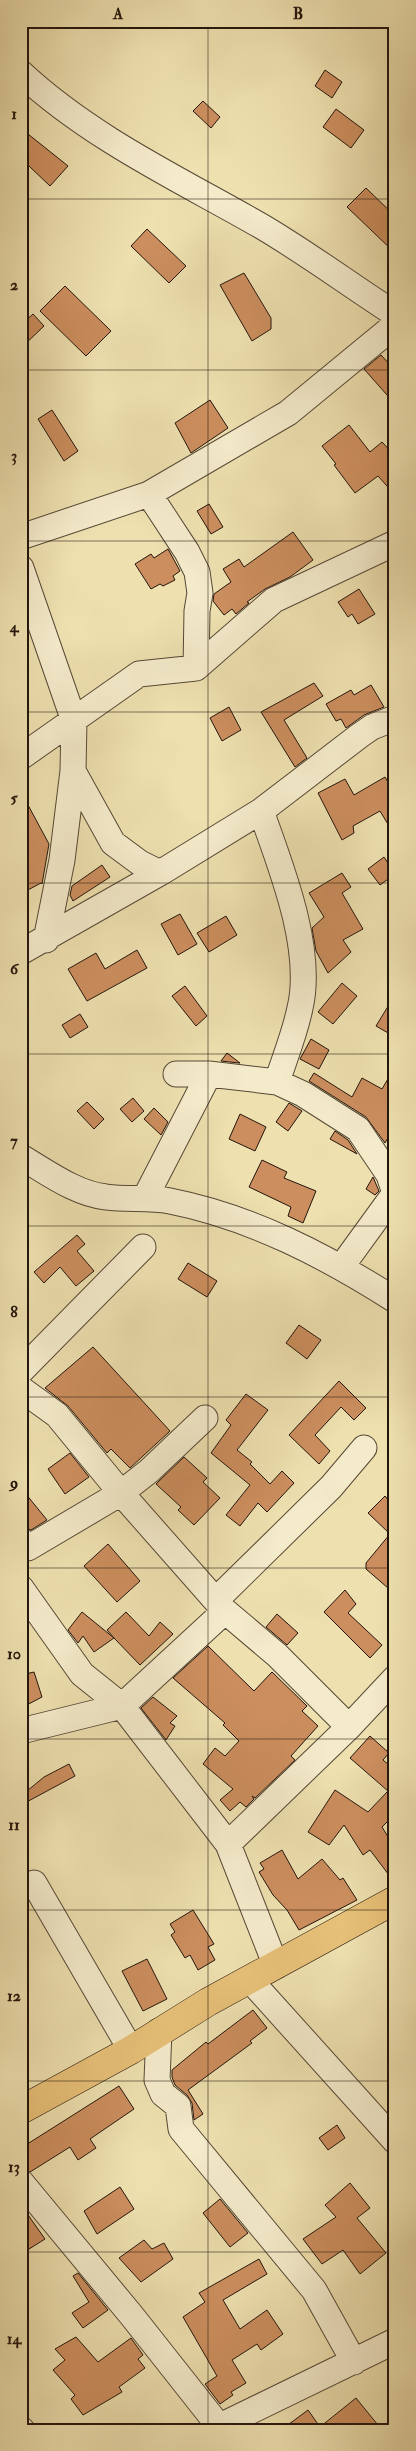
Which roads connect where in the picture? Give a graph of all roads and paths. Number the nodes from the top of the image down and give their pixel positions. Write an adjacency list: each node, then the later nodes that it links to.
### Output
1 (21, 73): 2 (street)
2 (395, 314)
3 (395, 325): 4 (street)
4 (149, 494): 5 (street); 8 (street)
5 (21, 537)
6 (395, 543): 8 (street)
7 (21, 568): 10 (street)
8 (196, 668): 10 (street)
9 (395, 718): 13 (street)
10 (74, 721): 11 (street); 12 (street)
11 (21, 757)
12 (73, 771): 14 (street); 15 (street)
13 (260, 811): 14 (street); 19 (street)
14 (160, 873): 15 (street)
15 (46, 940): 16 (street)
16 (21, 952)
17 (176, 1074): 18 (street)
18 (209, 1074): 19 (street); 21 (street)
19 (277, 1082): 23 (street)
20 (21, 1157): 21 (street)
21 (145, 1198): 23 (street)
22 (143, 1247): 25 (street)
23 (342, 1266): 24 (street)
24 (395, 1300)
25 (21, 1371)
26 (21, 1389): 29 (street)
27 (204, 1418): 29 (street)
28 (364, 1448): 32 (street)
29 (120, 1494): 30 (street); 32 (street)
30 (24, 1550)
31 (21, 1588): 34 (street)
32 (221, 1606): 34 (street); 35 (street)
33 (395, 1678): 35 (street)
34 (122, 1706): 36 (street); 37 (street)
35 (349, 1727): 37 (street)
36 (21, 1731)
37 (228, 1844): 40 (street)
38 (34, 1883): 43 (street)
39 (393, 1903): 40 (highway)
40 (276, 1966): 41 (highway)
41 (250, 1980): 42 (highway); 45 (street)
42 (159, 2031): 43 (highway); 48 (street)
43 (131, 2050): 44 (highway)
44 (21, 2110)
45 (395, 2141)
46 (21, 2182): 49 (street)
47 (395, 2341): 48 (street)
48 (354, 2362): 49 (street)
49 (217, 2429)

